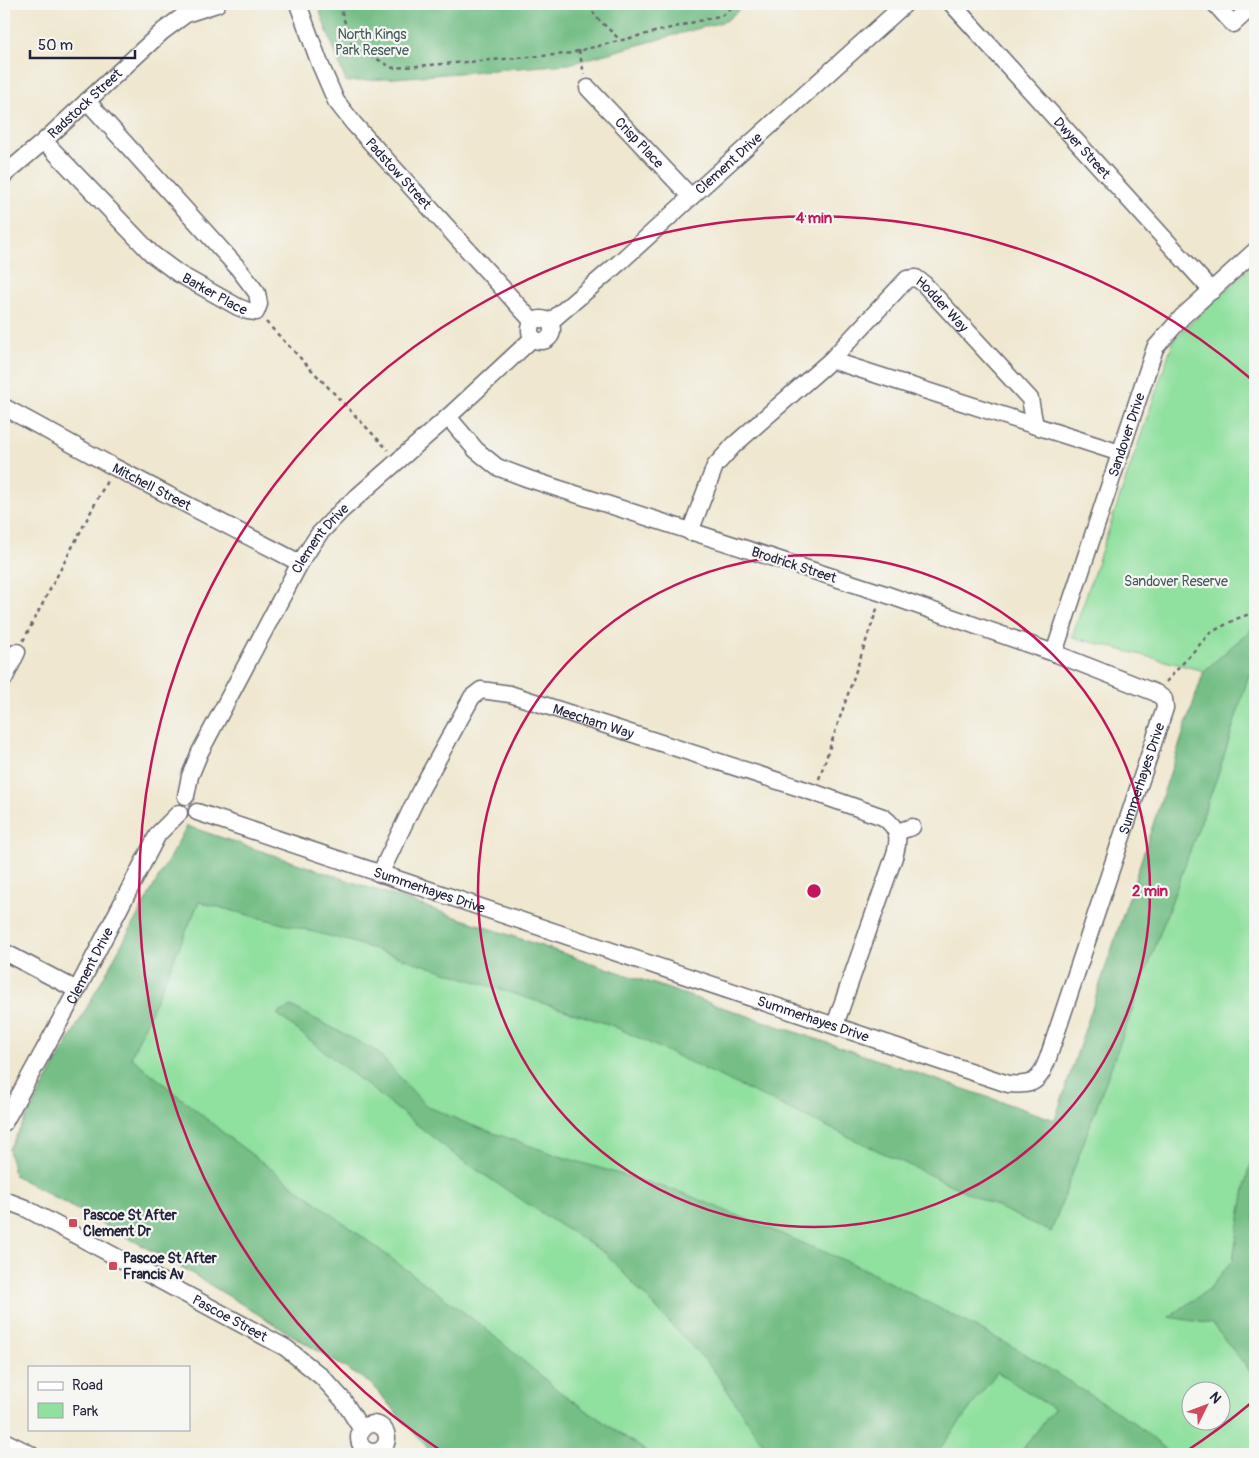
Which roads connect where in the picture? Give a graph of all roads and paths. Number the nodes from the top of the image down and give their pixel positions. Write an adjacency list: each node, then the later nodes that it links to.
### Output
1 (217, 4): 13 (street, Radstock Street)
2 (298, 4): 20 (street, Padstow Street)
3 (339, 4): 11 (path)
4 (590, 4): 10 (path)
5 (736, 4): 10 (path)
6 (906, 4): 16 (street, Clement Drive)
7 (952, 4): 18 (street, Dwyer Street)
8 (1215, 4): 9 (street)
9 (1254, 4)
10 (620, 40): 11 (path)
11 (579, 50): 12 (path)
12 (588, 88): 16 (street, Crisp Place)
13 (87, 101): 14 (street, Radstock Street); 19 (street, Barker Place)
14 (44, 141): 15 (street, Radstock Street); 19 (street, Barker Place)
15 (4, 175)
16 (691, 197): 20 (street, Clement Drive)
17 (1255, 251): 18 (street, Sandover Drive)
18 (1212, 291): 25 (street, Sandover Drive)
19 (256, 312): 26 (path)
20 (539, 327): 23 (street, Clement Drive)
21 (831, 360): 24 (street); 24 (street, Hodder Way); 28 (street, Hodder Way)
22 (4, 407): 27 (street, Mitchell Street)
23 (448, 417): 26 (street, Clement Drive); 28 (street, Brodrick Street)
24 (1035, 426): 25 (street)
25 (1120, 453): 32 (street, Sandover Drive)
26 (398, 461): 29 (street, Clement Drive)
27 (114, 467): 29 (street, Mitchell Street); 33 (path)
28 (690, 532): 30 (street, Brodrick Street)
29 (300, 562): 37 (street, Clement Drive)
30 (882, 593): 32 (street, Brodrick Street); 36 (path)
31 (1255, 612): 35 (path)
32 (1054, 653): 35 (street, Brodrick Street)
33 (10, 655): 34 (street)
34 (4, 679)
35 (1156, 692): 43 (street, Summerhayes Drive)
36 (815, 793): 40 (street, Meecham Way); 43 (street, Meecham Way)
37 (186, 796): 38 (street); 39 (street)
38 (197, 812): 39 (street); 40 (street, Summerhayes Drive)
39 (178, 813): 42 (street, Clement Drive)
40 (380, 874): 43 (street, Summerhayes Drive)
41 (4, 952): 42 (street)
42 (77, 990): 44 (street, Clement Drive)
43 (835, 1025)
44 (4, 1123)
45 (4, 1188): 47 (street, Pascoe Street)
46 (4, 1200): 47 (street, Pascoe Street)
47 (25, 1208): 49 (street, Pascoe Street)
48 (4, 1441): 50 (street)
49 (372, 1443): 51 (street); 52 (street, Pascoe Street)
50 (30, 1454)
51 (349, 1454)
52 (396, 1454)

